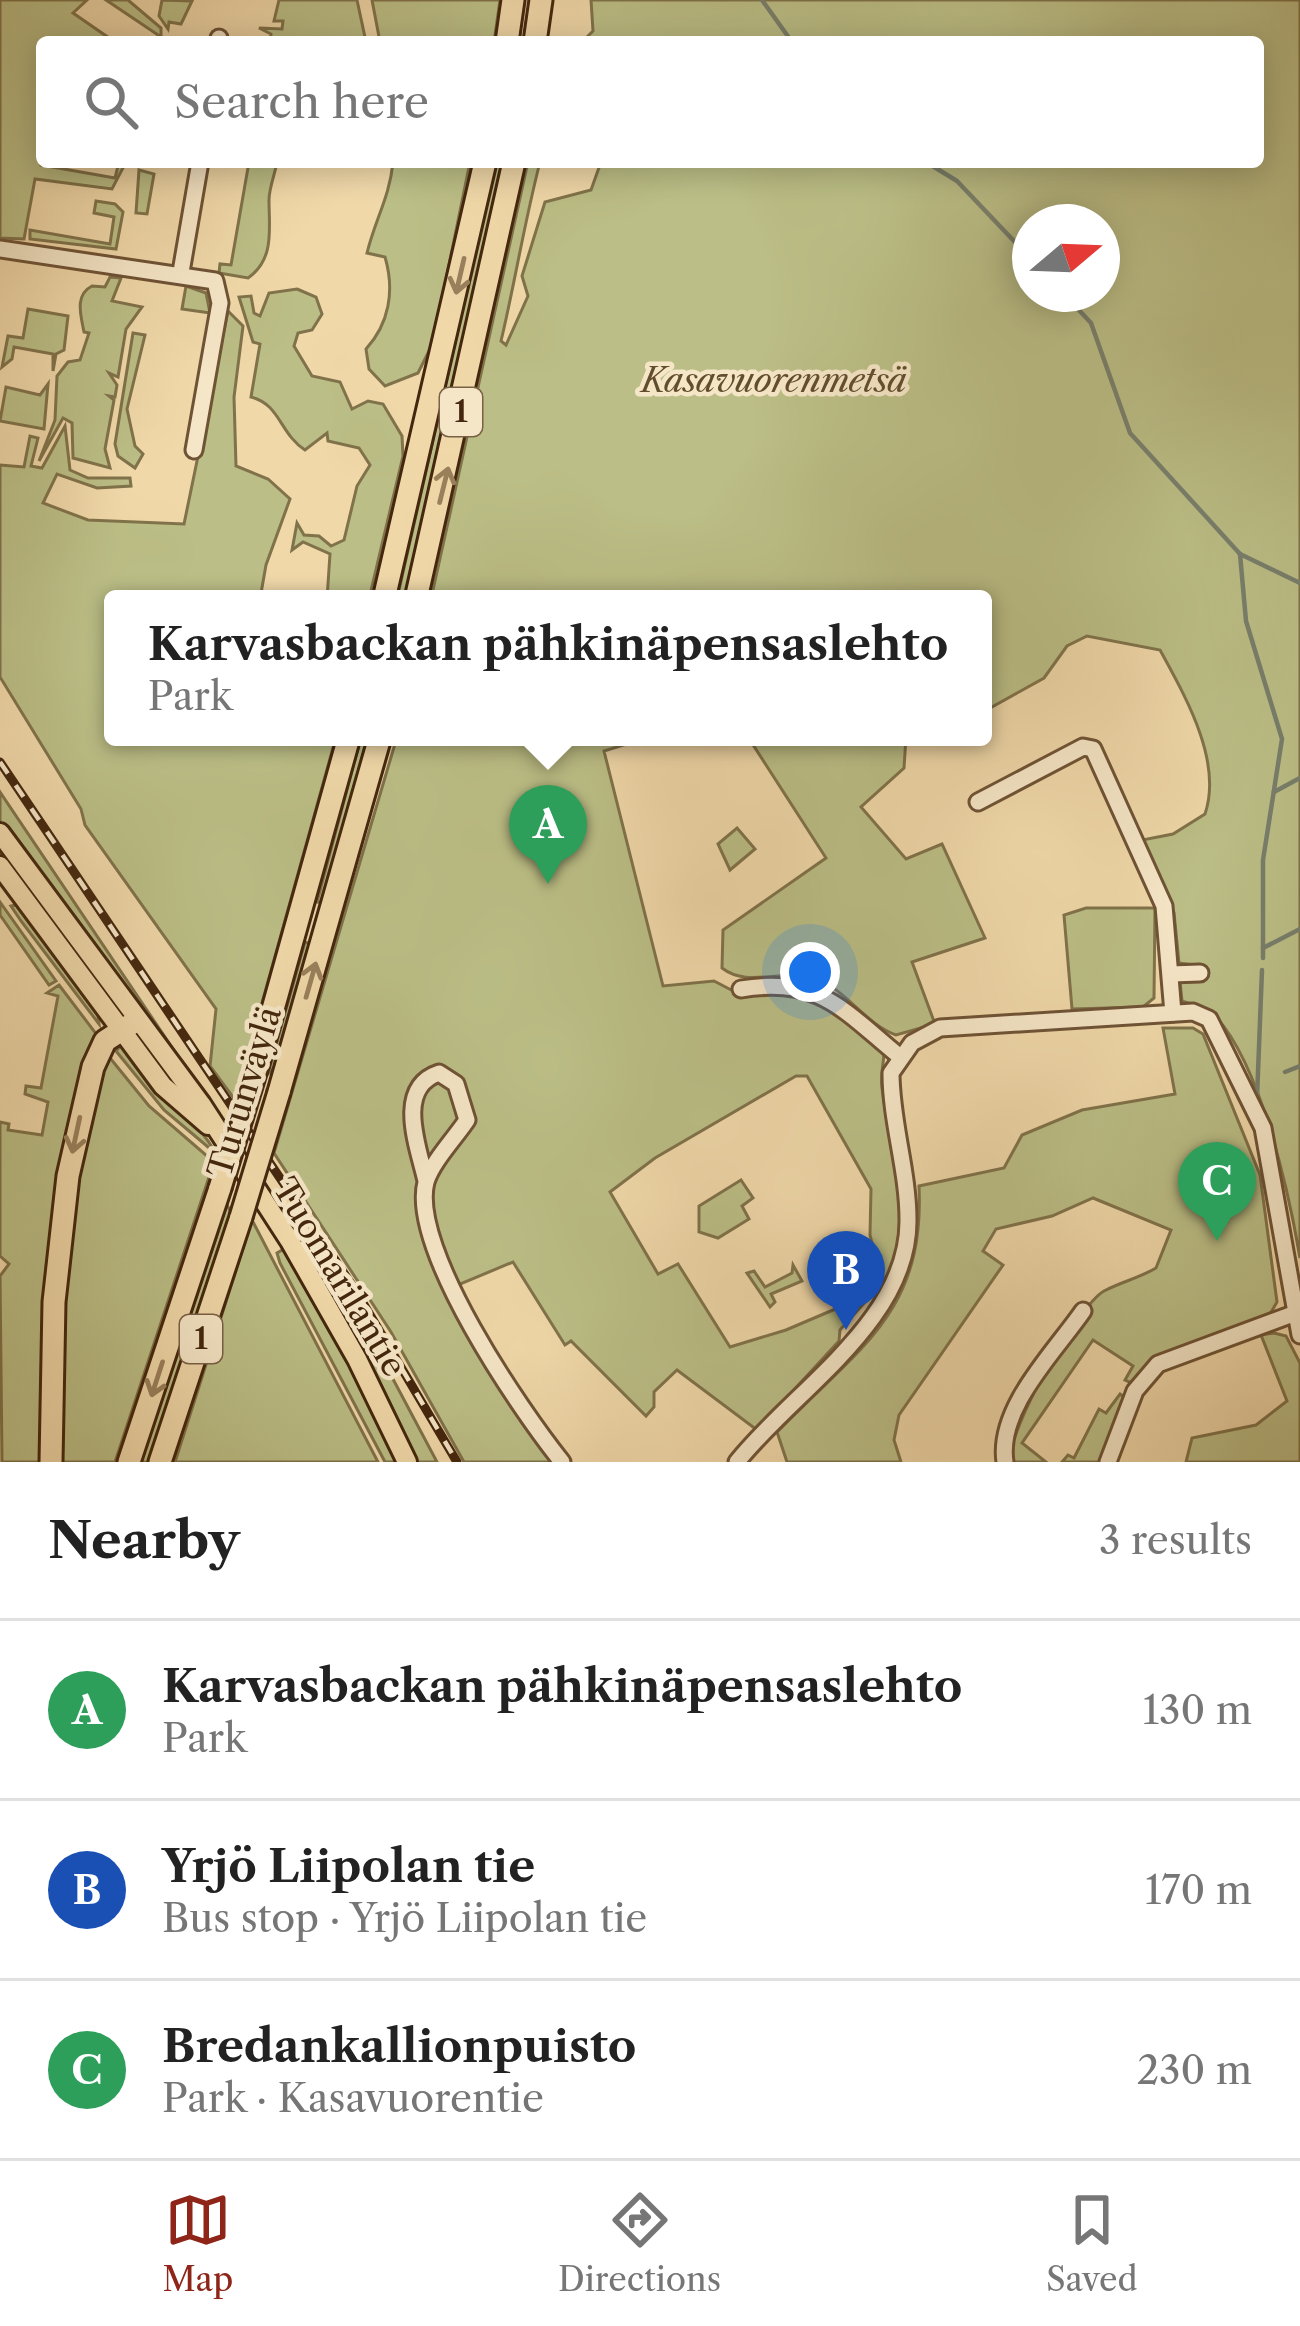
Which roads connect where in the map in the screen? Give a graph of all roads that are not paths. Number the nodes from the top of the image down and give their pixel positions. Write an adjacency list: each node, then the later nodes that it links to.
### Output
1 (513, 0): 3 (highway)
2 (541, 0): 4 (highway)
3 (508, 36)
4 (536, 36)
5 (199, 168): 9 (street)
6 (484, 168): 11 (highway, 1, one-way to 11)
7 (513, 168): 12 (highway, 1, one-way to 7)
8 (0, 249): 9 (street)
9 (182, 272): 10 (street)
10 (194, 451)
11 (386, 590)
12 (418, 590)
13 (346, 746): 29 (highway, Turunväylä / 1, one-way to 29, bridge)
14 (377, 746): 30 (highway, Turunväylä / 1, one-way to 14, bridge)
15 (978, 802): 19 (street)
16 (0, 833): 22 (main road, Tuomarilantie)
17 (0, 866): 22 (main road, Tuomarilantie)
18 (1200, 973): 19 (street)
19 (1171, 974): 21 (street)
20 (741, 989): 23 (street)
21 (1173, 1013): 23 (street); 26 (street)
22 (128, 1025): 28 (highway, one-way to 28); 31 (main road, Tuomarilantie)
23 (899, 1056): 33 (street)
24 (426, 1181): 24 (street); 32 (street)
25 (1083, 1311): 34 (street)
26 (1293, 1314): 27 (street); 35 (street)
27 (1300, 1335)
28 (50, 1462)
29 (129, 1462)
30 (160, 1462)
31 (407, 1462)
32 (562, 1462)
33 (737, 1462)
34 (1005, 1462)
35 (1108, 1462)

